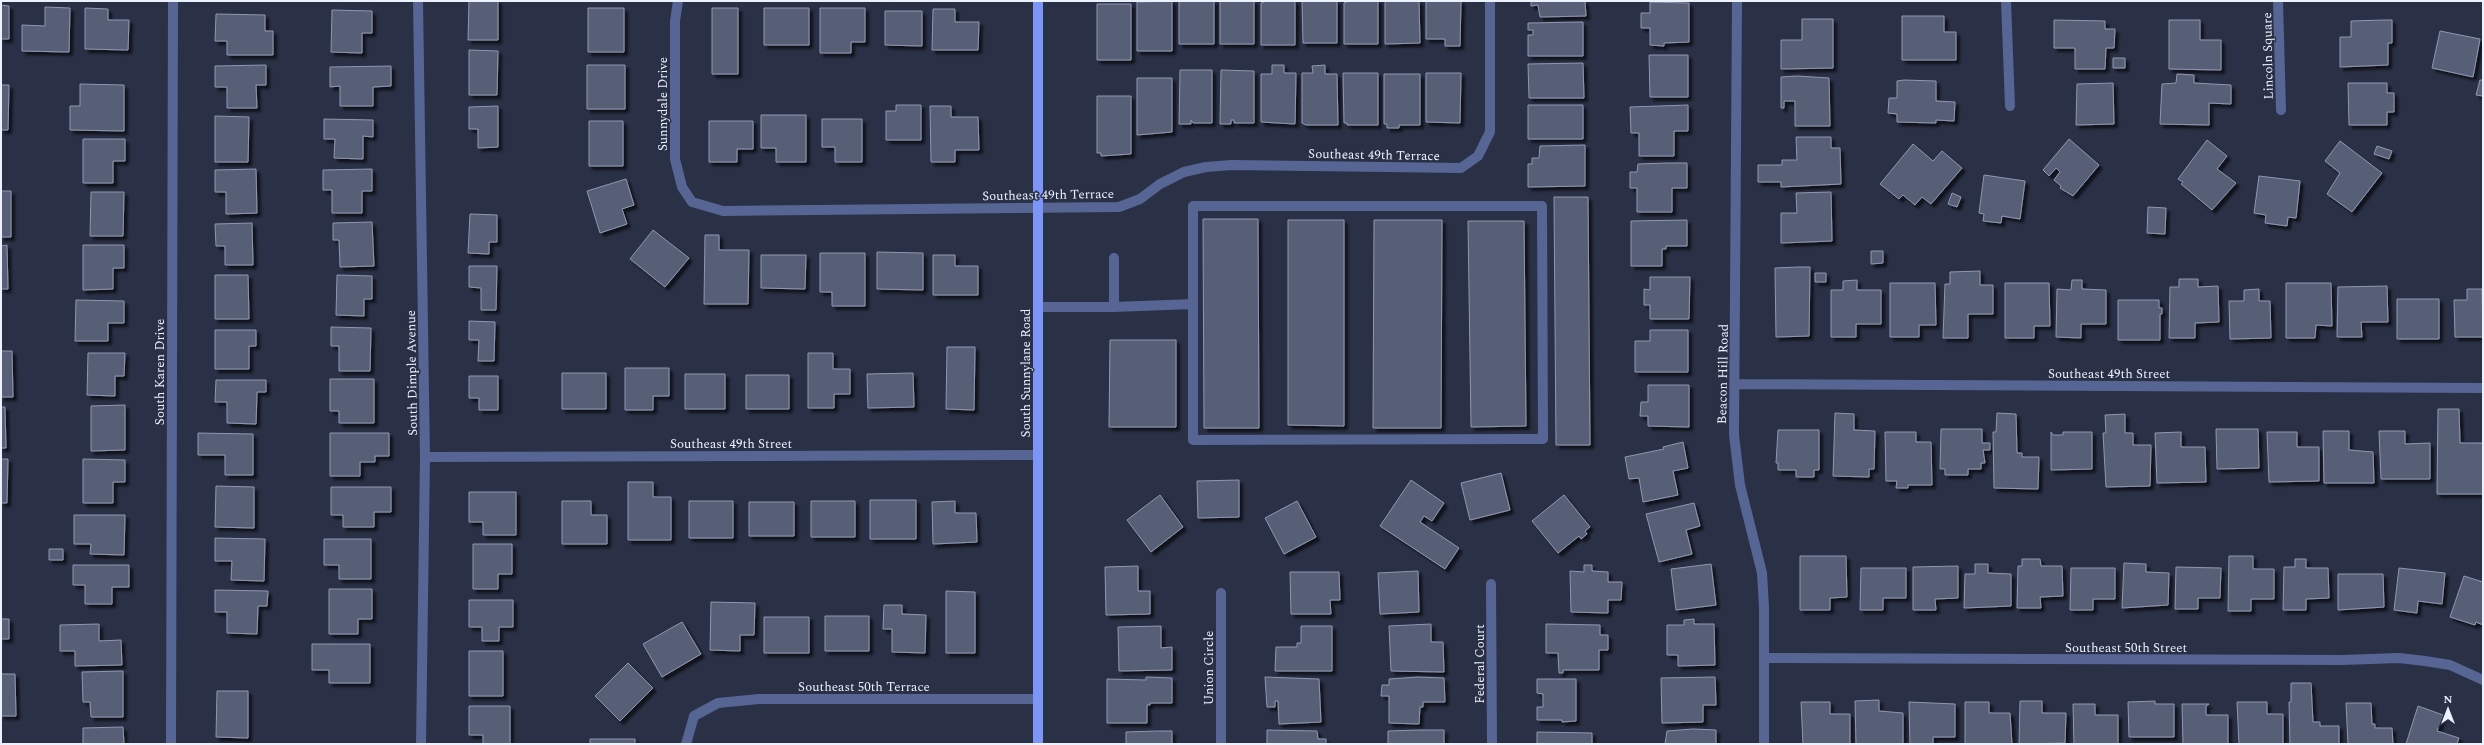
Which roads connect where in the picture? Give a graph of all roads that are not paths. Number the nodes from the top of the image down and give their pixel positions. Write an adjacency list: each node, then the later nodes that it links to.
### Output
1 (173, 1): 26 (street, South Karen Drive)
2 (418, 1): 20 (street, South Dimple Avenue)
3 (678, 1): 11 (street, Sunnydale Drive)
4 (1038, 1): 12 (main road, South Sunnylane Road)
5 (1490, 1): 12 (street, Southeast 49th Terrace)
6 (1737, 1): 17 (street, Beacon Hill Road)
7 (2006, 1): 9 (street)
8 (2278, 1): 10 (street, Lincoln Square)
9 (2010, 106)
10 (2281, 110)
11 (692, 202): 12 (street, Southeast 49th Terrace)
12 (1038, 208): 15 (main road, South Sunnylane Road)
13 (1114, 258): 16 (street)
14 (1193, 304): 14 (street); 16 (street)
15 (1038, 307): 16 (street); 19 (main road, South Sunnylane Road)
16 (1114, 307)
17 (1735, 384): 18 (street, Southeast 49th Street); 23 (street, Beacon Hill Road)
18 (2483, 388)
19 (1038, 455): 20 (street, Southeast 49th Street); 25 (main road, South Sunnylane Road)
20 (425, 458): 27 (street, South Dimple Avenue)
21 (1491, 584): 31 (street, Federal Court)
22 (1221, 593): 30 (street, Union Circle)
23 (1764, 658): 24 (street, Southeast 50th Street); 32 (street, Beacon Hill Road)
24 (2483, 680)
25 (1038, 699): 28 (street, Southeast 50th Terrace); 29 (main road, South Sunnylane Road)
26 (171, 744)
27 (421, 744)
28 (686, 744)
29 (1038, 744)
30 (1221, 744)
31 (1492, 744)
32 (1764, 744)

